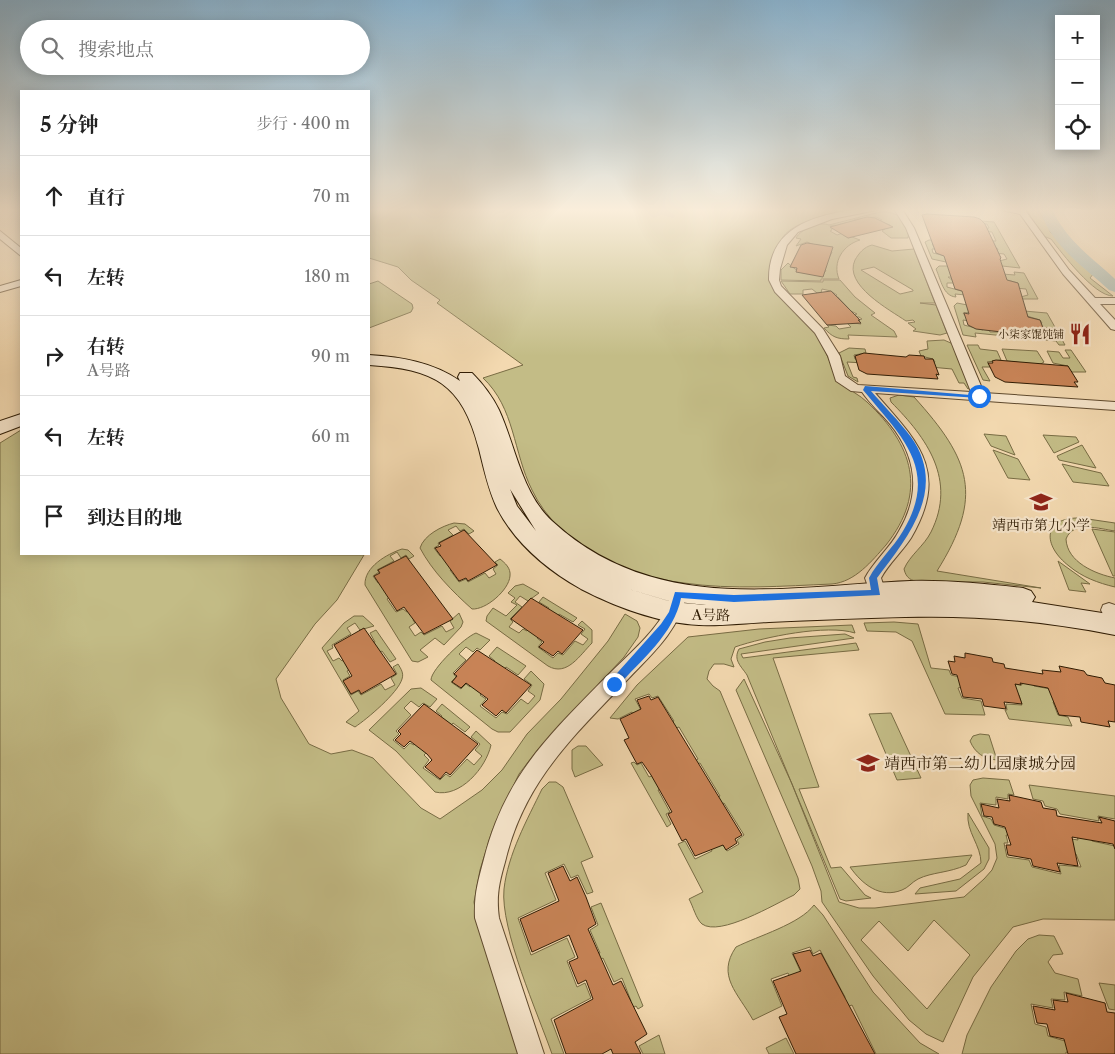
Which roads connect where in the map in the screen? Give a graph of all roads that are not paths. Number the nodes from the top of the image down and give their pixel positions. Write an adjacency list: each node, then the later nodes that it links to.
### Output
1 (779, 258): 11 (street)
2 (922, 258): 12 (street)
3 (1055, 258): 7 (street)
4 (20, 283): 5 (street)
5 (0, 290)
6 (1115, 301): 7 (street)
7 (1094, 302): 8 (street)
8 (1115, 327)
9 (370, 352): 19 (street, A号路)
10 (370, 360): 19 (street, A号路)
11 (865, 388): 12 (street); 18 (street)
12 (979, 396): 13 (street)
13 (1115, 406)
14 (20, 411): 16 (street)
15 (20, 419): 17 (street)
16 (0, 420)
17 (0, 428)
18 (881, 601): 19 (street, A号路); 20 (street, A号路)
19 (676, 604): 21 (street)
20 (1114, 617)
21 (532, 1054)

